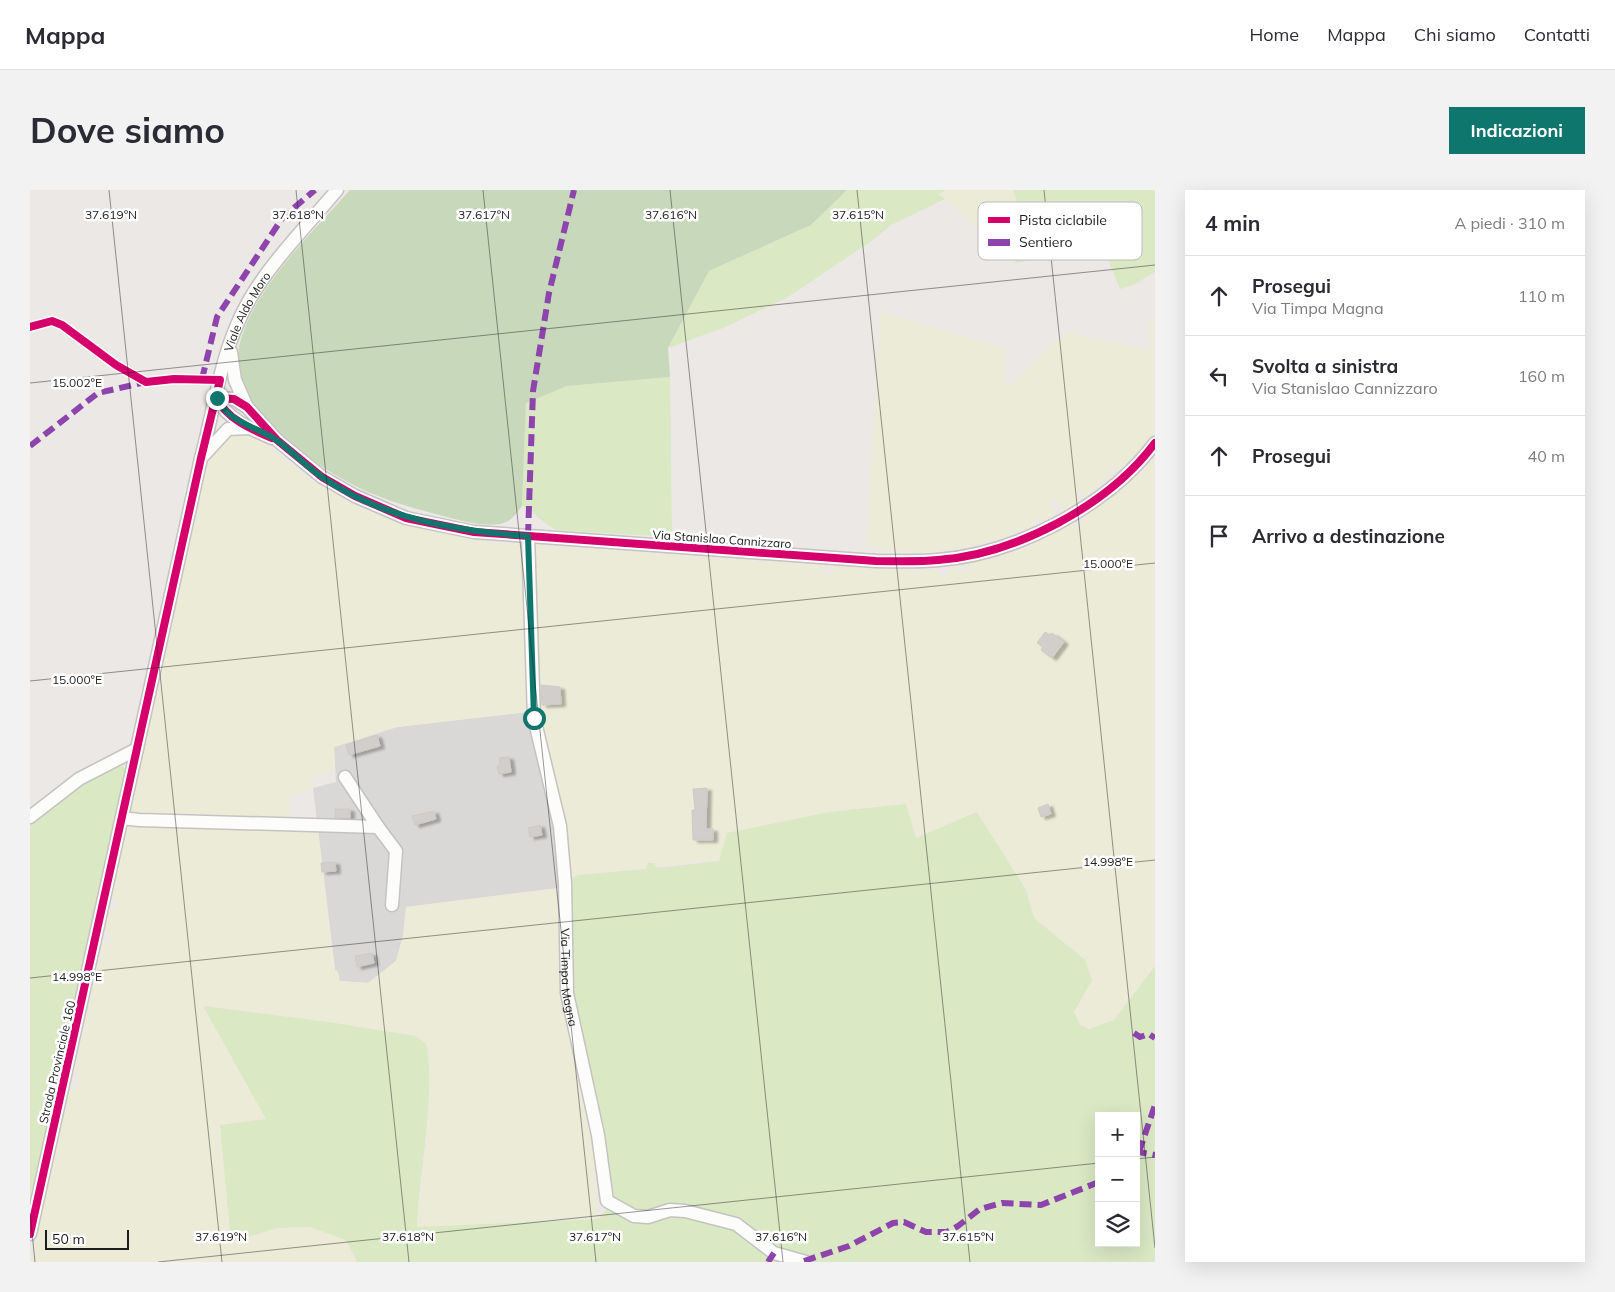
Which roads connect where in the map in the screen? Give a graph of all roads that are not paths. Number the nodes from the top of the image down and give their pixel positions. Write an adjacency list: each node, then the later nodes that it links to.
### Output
1 (337, 190): 2 (street, Viale Aldo Moro)
2 (230, 345): 3 (street, Viale Aldo Moro); 4 (street)
3 (217, 398): 4 (street); 5 (street); 8 (street, Viale Aldo Moro)
4 (246, 407): 6 (street)
5 (249, 428): 6 (street); 8 (street)
6 (276, 440): 9 (street, Via Stanislao Cannizzaro)
7 (1155, 443): 9 (street, Via Stanislao Cannizzaro)
8 (201, 458): 10 (street, Viale Aldo Moro)
9 (528, 536): 17 (street, Via Timpa Magna)
10 (138, 749): 12 (street); 13 (street, Strada Provinciale 160)
11 (345, 778): 14 (street)
12 (30, 817)
13 (122, 818): 14 (street); 16 (street, Strada Provinciale 160)
14 (378, 827): 15 (street)
15 (392, 905)
16 (30, 1234)
17 (806, 1262)

